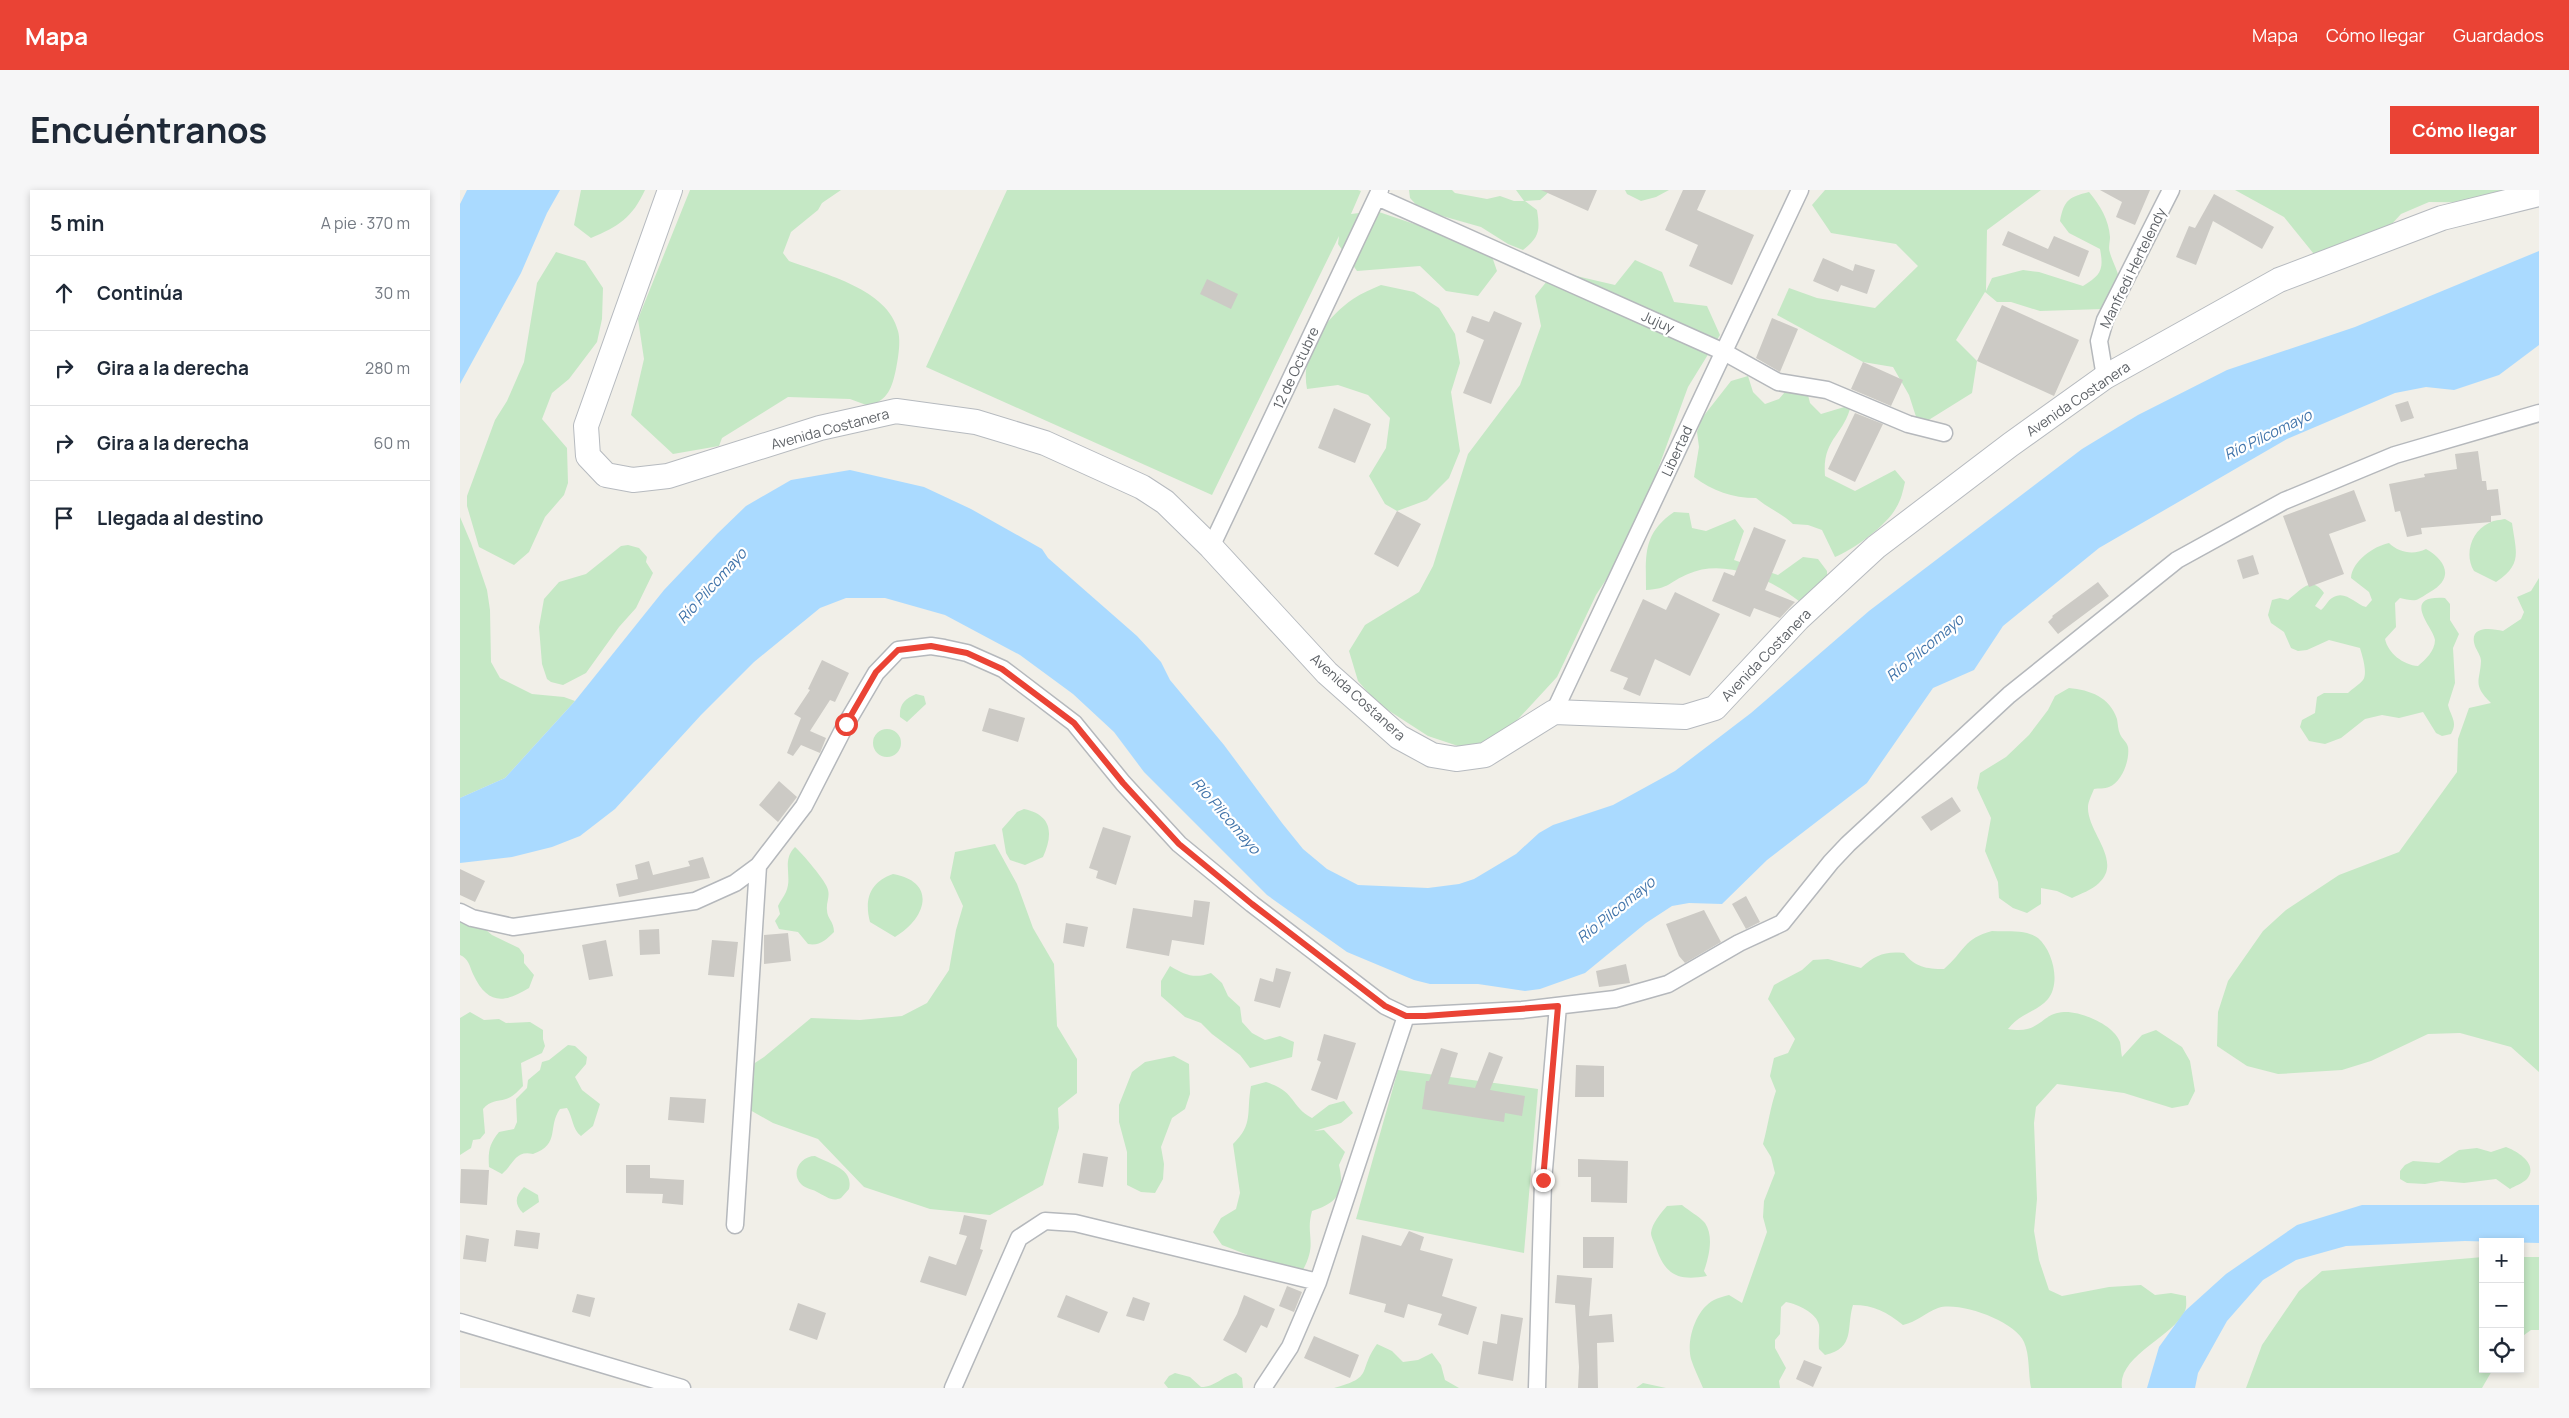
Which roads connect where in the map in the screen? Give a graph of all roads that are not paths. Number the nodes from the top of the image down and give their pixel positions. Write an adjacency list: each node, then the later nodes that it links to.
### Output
1 (670, 190): 10 (street, Avenida Costanera)
2 (1800, 190): 6 (street, Libertad)
3 (2171, 190): 7 (street, Manfredi Hertelendy)
4 (1379, 193): 6 (street, Jujuy); 10 (street, 12 de Octubre)
5 (2539, 194): 7 (street, Avenida Costanera)
6 (1724, 352): 9 (street, Jujuy); 11 (street, Libertad)
7 (2105, 377): 11 (street, Avenida Costanera)
8 (2539, 413): 14 (street)
9 (1944, 433)
10 (1211, 547): 11 (street, Avenida Costanera)
11 (1554, 712)
12 (758, 866): 13 (street); 15 (street); 16 (street)
13 (460, 912)
14 (1558, 1006): 15 (street); 22 (street)
15 (1406, 1016): 17 (street)
16 (735, 1225)
17 (1318, 1282): 20 (street); 21 (street)
18 (460, 1322): 19 (street)
19 (682, 1388)
20 (953, 1388)
21 (1263, 1388)
22 (1537, 1388)

